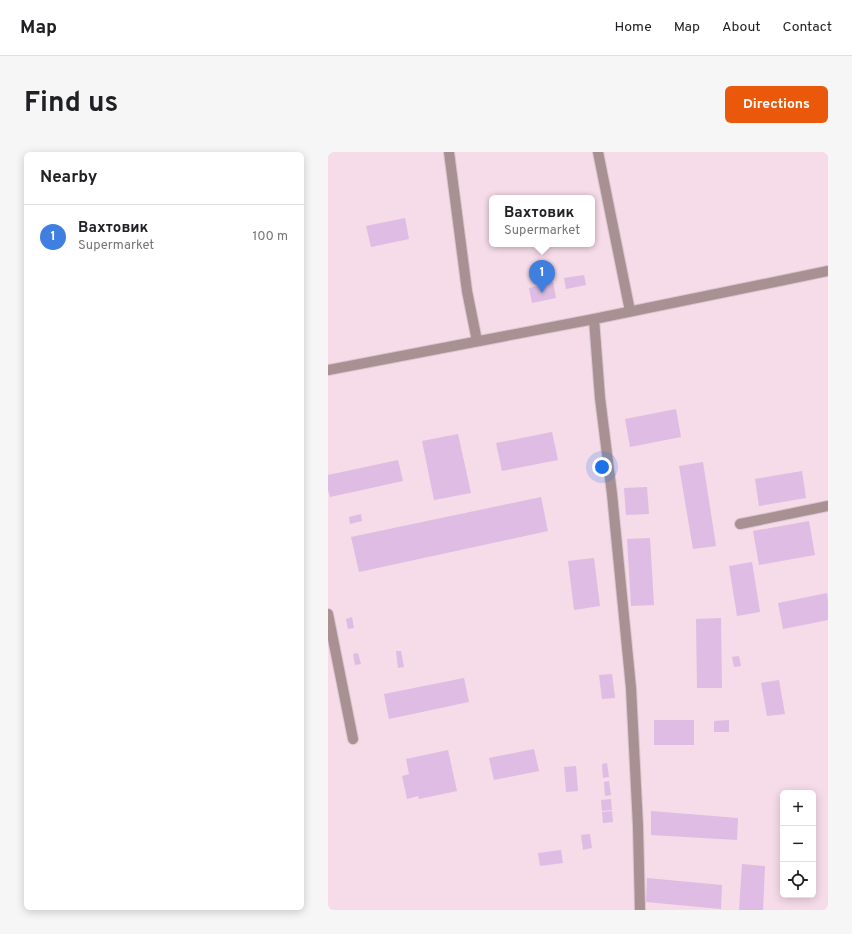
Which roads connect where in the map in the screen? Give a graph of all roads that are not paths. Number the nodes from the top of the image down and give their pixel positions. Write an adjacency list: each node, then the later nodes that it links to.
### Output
1 (449, 152): 6 (street)
2 (598, 152): 4 (street)
3 (828, 271): 4 (street)
4 (630, 312): 5 (street)
5 (594, 319): 6 (street); 12 (street)
6 (477, 341): 7 (street)
7 (328, 370)
8 (828, 506): 9 (street)
9 (740, 524)
10 (328, 614): 11 (street)
11 (353, 739)
12 (640, 910)

